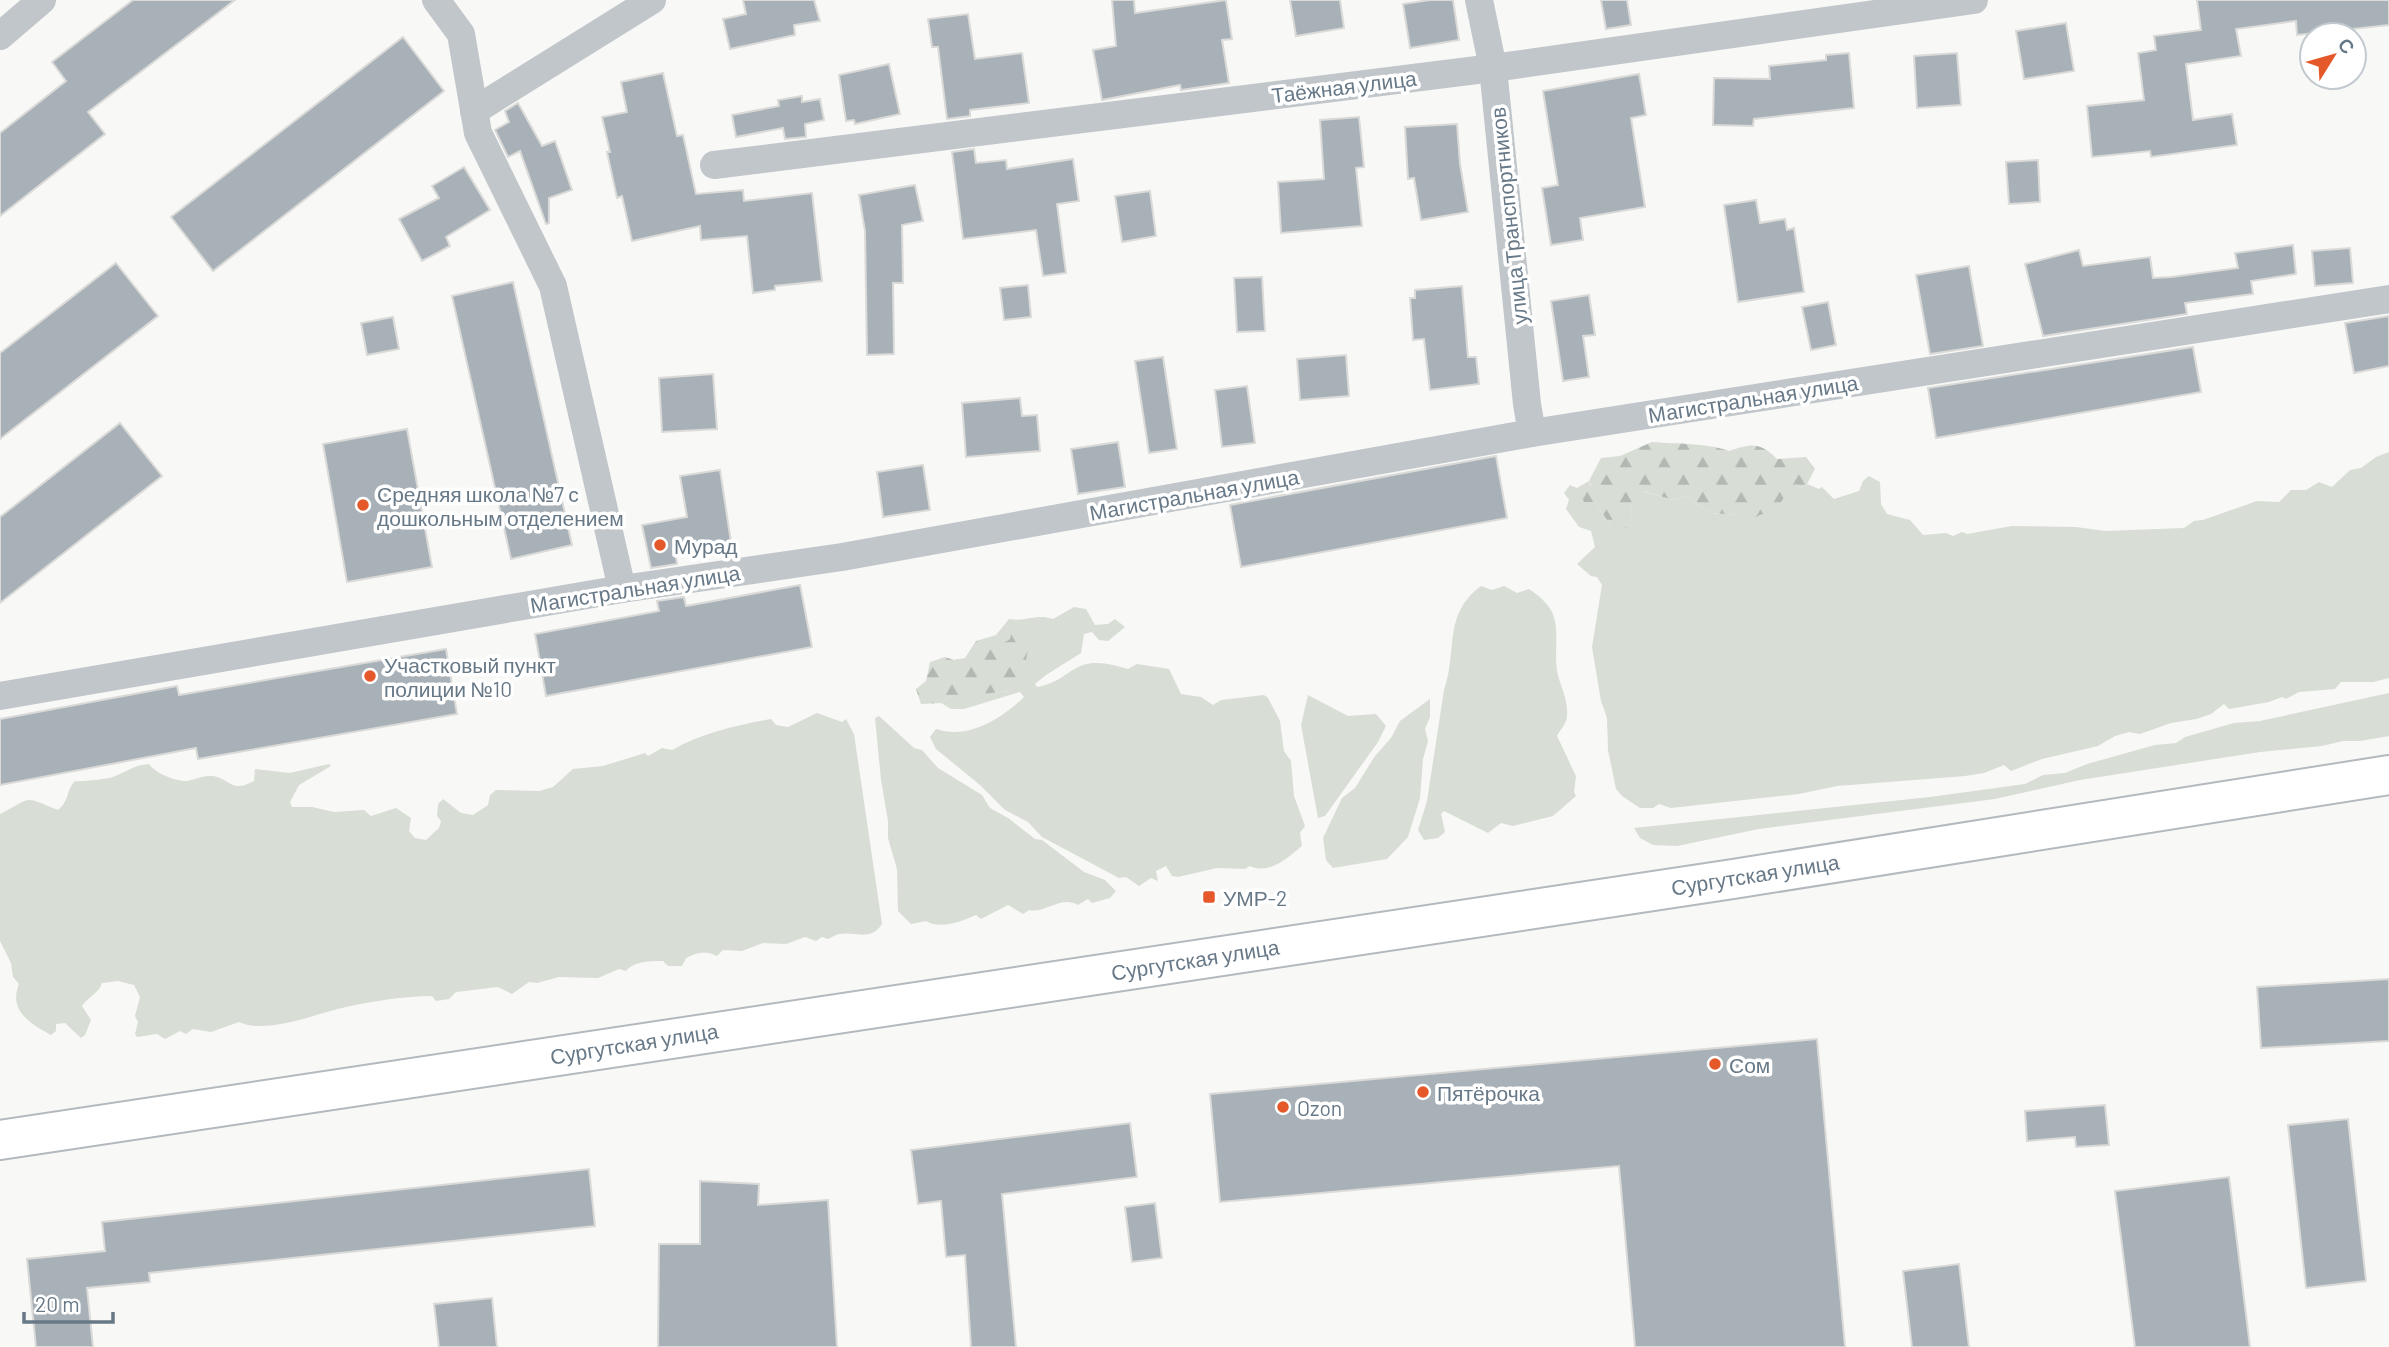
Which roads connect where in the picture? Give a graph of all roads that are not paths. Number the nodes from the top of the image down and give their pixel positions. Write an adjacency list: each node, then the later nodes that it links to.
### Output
1 (42, 0): 6 (street)
2 (436, 0): 8 (street)
3 (652, 0): 8 (street)
4 (1479, 0): 7 (street, улица Транспортников)
5 (1974, 0): 7 (street, Таёжная улица)
6 (0, 36)
7 (1493, 68): 9 (street, Таёжная улица); 11 (street, улица Транспортников)
8 (474, 111): 12 (street)
9 (713, 165)
10 (2389, 299): 11 (street, Магистральная улица)
11 (1532, 433): 12 (street, Магистральная улица)
12 (622, 589): 13 (street, Магистральная улица)
13 (0, 696)
14 (2389, 775): 15 (main road, Сургутская улица)
15 (0, 1140)

